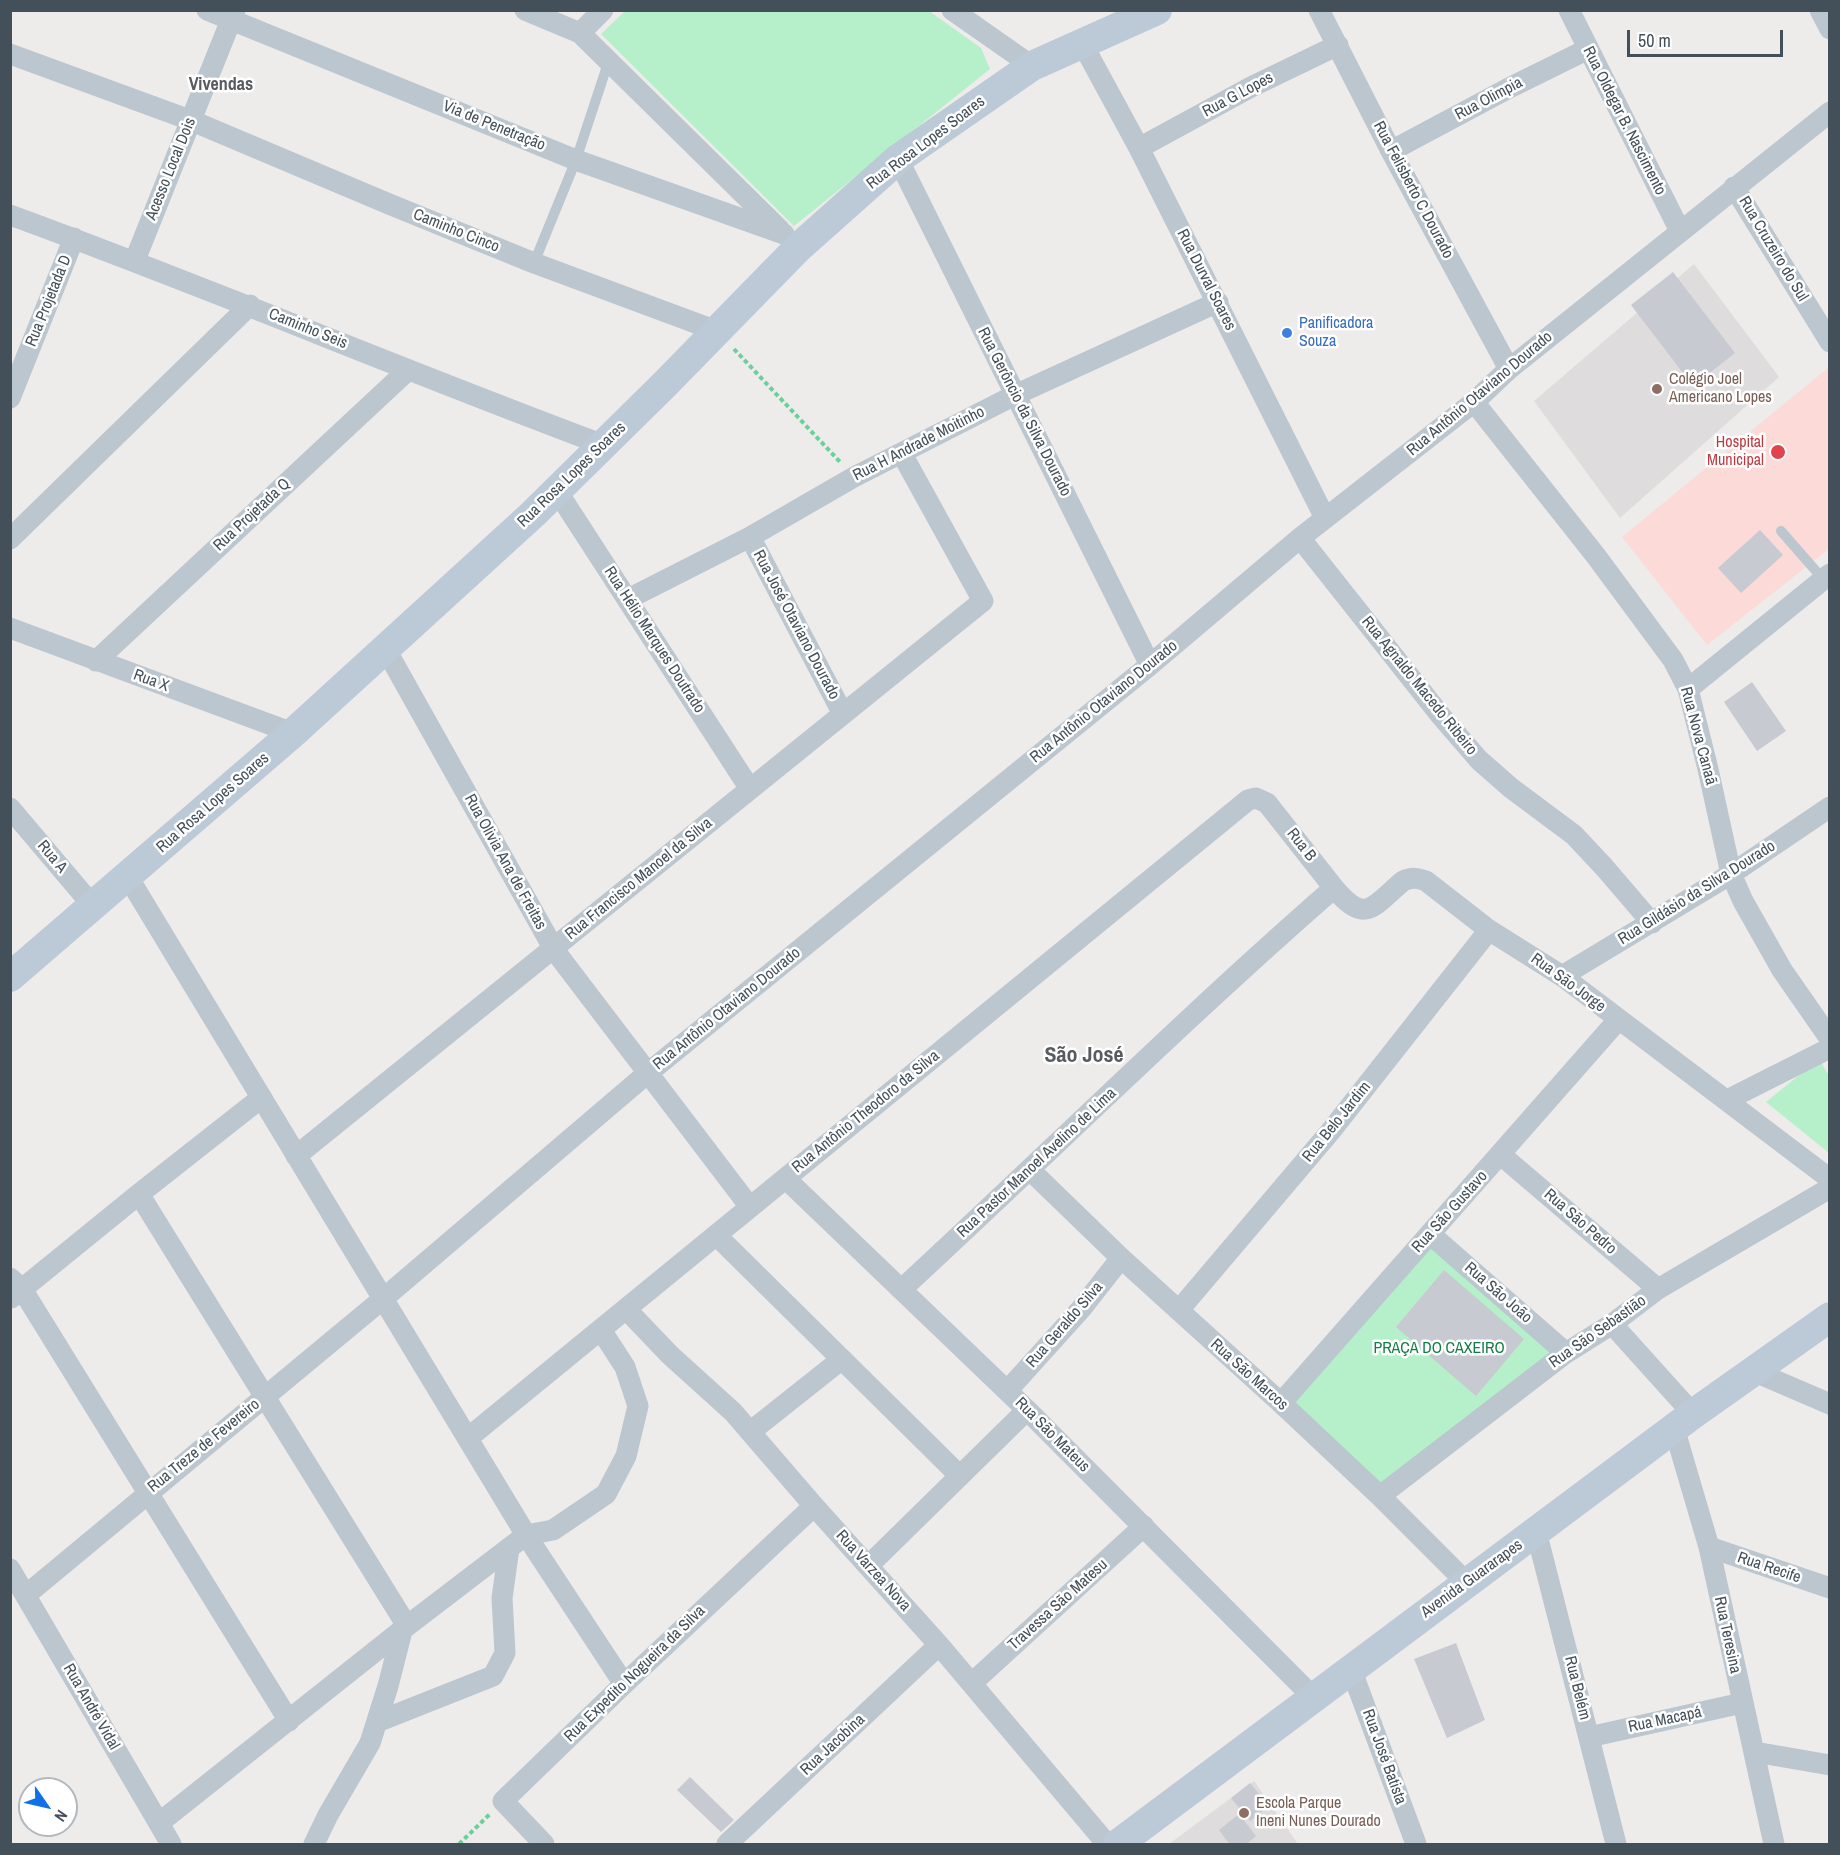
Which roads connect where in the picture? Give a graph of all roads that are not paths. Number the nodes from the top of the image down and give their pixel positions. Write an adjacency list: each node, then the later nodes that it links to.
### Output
1 (207, 10): 8 (street, Via de Penetração)
2 (525, 10): 9 (street)
3 (952, 10): 16 (street)
4 (1157, 10): 11 (street, Rua Rosa Lopes Soares)
5 (1319, 10): 12 (street, Rua Felisberto C Dourado)
6 (1569, 10): 13 (street, Rua Oldegar B. Nascimento)
7 (1820, 10): 10 (street)
8 (233, 15): 18 (street, Acesso Local Dois); 22 (street, Via de Penetração)
9 (587, 20): 15 (street)
10 (1830, 28)
11 (1082, 43): 16 (street, Rua Rosa Lopes Soares); 19 (street, Rua Durval Soares)
12 (1338, 45): 19 (street, Rua G Lopes); 20 (street, Rua Felisberto C Dourado)
13 (1588, 49): 20 (street, Rua Olimpia); 25 (street, Rua Oldegar B. Nascimento)
14 (10, 54): 18 (street, Caminho Cinco)
15 (609, 60): 22 (lane); 27 (street)
16 (1032, 66): 21 (street, Rua Rosa Lopes Soares)
17 (1830, 112): 23 (street, Rua Antônio Otaviano Dourado)
18 (190, 120): 28 (street, Acesso Local Dois); 29 (street, Caminho Cinco)
19 (1139, 148): 30 (street, Rua Durval Soares)
20 (1391, 151): 34 (street, Rua Felisberto C Dourado)
21 (898, 159): 27 (street, Rua Rosa Lopes Soares); 36 (street, Rua Gerôncio da Silva Dourado)
22 (576, 160): 27 (street, Via de Penetração); 29 (lane)
23 (1734, 187): 25 (street, Rua Antônio Otaviano Dourado); 33 (street, Rua Cruzeiro do Sul)
24 (10, 214): 26 (street, Caminho Seis)
25 (1680, 231): 34 (street, Rua Antônio Otaviano Dourado)
26 (74, 238): 28 (street, Caminho Seis); 37 (street, Rua Projetada D)
27 (791, 241): 32 (street, Rua Rosa Lopes Soares)
28 (135, 260): 31 (street, Caminho Seis)
29 (534, 263): 32 (street, Caminho Cinco)
30 (1218, 302): 36 (street, Rua H Andrade Moitinho); 42 (street, Rua Durval Soares)
31 (250, 305): 35 (street, Caminho Seis); 46 (street)
32 (717, 331): 39 (street, Rua Rosa Lopes Soares)
33 (1830, 342)
34 (1509, 369): 38 (street, Rua Antônio Otaviano Dourado)
35 (408, 370): 39 (street, Caminho Seis); 51 (street, Rua Projetada Q)
36 (1015, 395): 40 (street, Rua H Andrade Moitinho); 52 (street, Rua Gerôncio da Silva Dourado)
37 (10, 398)
38 (1474, 402): 42 (street, Rua Antônio Otaviano Dourado); 53 (street, Rua Nova Canaã)
39 (604, 445): 41 (street, Rua Rosa Lopes Soares)
40 (902, 454): 44 (street, Rua H Andrade Moitinho); 54 (street, Rua Francisco Manoel da Silva)
41 (557, 491): 48 (street, Rua Hélio Marques Doutrado); 50 (street, Rua Rosa Lopes Soares)
42 (1325, 518): 45 (street, Rua Antônio Otaviano Dourado)
43 (1781, 531): 47 (lane)
44 (750, 537): 48 (street, Rua H Andrade Moitinho); 54 (street, Rua José Otaviano Dourado)
45 (1300, 538): 52 (street, Rua Antônio Otaviano Dourado); 64 (street, Rua Agnaldo Macedo Ribeiro)
46 (10, 539)
47 (1826, 577): 53 (street)
48 (628, 599): 56 (street, Rua Hélio Marques Doutrado)
49 (10, 628): 51 (street, Rua X)
50 (385, 648): 55 (street, Rua Rosa Lopes Soares); 66 (street, Rua Olivia Ana de Freitas)
51 (96, 661): 55 (street, Rua X)
52 (1150, 665): 72 (street, Rua Antônio Otaviano Dourado)
53 (1688, 689): 60 (street, Rua Nova Canaã)
54 (843, 714): 56 (street, Rua Francisco Manoel da Silva)
55 (293, 733): 61 (street, Rua Rosa Lopes Soares)
56 (750, 789): 66 (street, Rua Francisco Manoel da Silva)
57 (1268, 803): 62 (street, Rua B); 78 (street, Rua Antônio Theodoro da Silva)
58 (1830, 807): 60 (street, Rua Gildásio da Silva Dourado)
59 (10, 808): 63 (street, Rua A)
60 (1731, 874): 64 (street, Rua Gildásio da Silva Dourado); 70 (street, Rua Nova Canaã)
61 (128, 877): 63 (street, Rua Rosa Lopes Soares); 73 (street)
62 (1334, 888): 65 (street, Rua São Jorge); 77 (street, Rua Pastor Manoel Avelino de Lima)
63 (93, 906): 68 (street, Rua Rosa Lopes Soares)
64 (1652, 923): 67 (street, Rua Gildásio da Silva Dourado)
65 (1489, 930): 67 (street, Rua São Jorge); 91 (street, Rua Belo Jardim)
66 (553, 948): 72 (street, Rua Olivia Ana de Freitas); 76 (street, Rua Francisco Manoel da Silva)
67 (1562, 976): 69 (street, Rua São Jorge)
68 (10, 977)
69 (1618, 1020): 74 (street, Rua São Jorge); 75 (street, Rua São Gustavo)
70 (1830, 1039)
71 (1830, 1048): 74 (street)
72 (648, 1073): 82 (street, Rua Olivia Ana de Freitas); 89 (street, Rua Antônio Otaviano Dourado)
73 (261, 1098): 76 (street); 81 (street)
74 (1727, 1100): 79 (street, Rua São Jorge)
75 (1501, 1155): 83 (street, Rua São Gustavo); 88 (street, Rua São Pedro)
76 (296, 1156): 89 (street)
77 (1030, 1170): 85 (street, Rua São Marcos); 87 (street, Rua Pastor Manoel Avelino de Lima)
78 (786, 1179): 82 (street, Rua Antônio Theodoro da Silva); 87 (street, Rua São Mateus)
79 (1830, 1179)
80 (1830, 1188): 88 (street, Rua São Sebastião)
81 (139, 1194): 86 (street); 99 (street)
82 (750, 1208): 84 (street, Rua Antônio Theodoro da Silva)
83 (1430, 1234): 95 (street, Rua São João); 100 (street, Rua São Gustavo)
84 (716, 1235): 90 (street, Rua Antônio Theodoro da Silva); 96 (street)
85 (1121, 1258): 91 (street, Rua São Marcos); 98 (street, Rua Geraldo Silva)
86 (14, 1289): 107 (street)
87 (902, 1289): 98 (street, Rua São Mateus)
88 (1658, 1289): 93 (street, Rua São Sebastião)
89 (384, 1298): 99 (street, Rua Treze de Fevereiro); 105 (street)
90 (626, 1309): 94 (street, Rua Antônio Theodoro da Silva); 104 (street, Rua Varzea Nova)
91 (1179, 1310): 100 (street, Rua São Marcos)
92 (1830, 1317): 97 (street, Avenida Guararapes)
93 (1612, 1324): 95 (street, Rua São Sebastião); 103 (street)
94 (601, 1330): 105 (street, Rua Antônio Theodoro da Silva); 112 (street)
95 (1566, 1353): 108 (street, Rua São Sebastião)
96 (842, 1359): 104 (street); 106 (street)
97 (1754, 1371): 101 (street); 103 (street, Avenida Guararapes)
98 (1007, 1391): 102 (street, Rua São Mateus)
99 (266, 1396): 107 (street, Rua Treze de Fevereiro); 120 (street)
100 (1281, 1402): 108 (street, Rua São Marcos)
101 (1830, 1404)
102 (1028, 1410): 106 (street); 110 (street, Rua São Mateus)
103 (1684, 1421): 111 (street, Avenida Guararapes); 113 (street, Rua Teresina)
104 (750, 1432): 109 (street, Rua Varzea Nova)
105 (468, 1438): 112 (street)
106 (960, 1476): 115 (street)
107 (148, 1492): 119 (street, Rua Treze de Fevereiro); 127 (street)
108 (1380, 1497): 117 (street, Rua São Marcos)
109 (814, 1506): 115 (street, Rua Varzea Nova); 124 (street, Rua Expedito Nogueira da Silva)
110 (1144, 1526): 123 (street, Travessa São Matesu); 125 (street, Rua São Mateus)
111 (1536, 1531): 117 (street, Avenida Guararapes); 129 (street, Rua Belém)
112 (526, 1535): 114 (street); 124 (street)
113 (1709, 1547): 118 (street, Rua Recife); 126 (street, Rua Teresina)
114 (509, 1548): 120 (street); 128 (street)
115 (868, 1566): 121 (street, Rua Varzea Nova)
116 (10, 1569): 119 (street, Rua André Vidal)
117 (1466, 1582): 122 (street, Avenida Guararapes)
118 (1830, 1588)
119 (26, 1595): 132 (street, Rua André Vidal)
120 (405, 1628): 127 (street); 128 (street)
121 (939, 1645): 123 (street, Rua Varzea Nova); 136 (street, Rua Jacobina)
122 (1351, 1669): 125 (street, Avenida Guararapes); 139 (street, Rua José Batista)
123 (972, 1683): 137 (street, Rua Varzea Nova)
124 (624, 1684): 135 (street, Rua Expedito Nogueira da Silva)
125 (1313, 1698): 138 (street, Avenida Guararapes)
126 (1742, 1703): 129 (street, Rua Macapá); 130 (street, Rua Teresina)
127 (289, 1721): 132 (street)
128 (377, 1722): 134 (street)
129 (1589, 1737): 140 (street, Rua Belém)
130 (1755, 1752): 131 (street); 141 (street, Rua Teresina)
131 (1830, 1765)
132 (159, 1823): 133 (street, Rua André Vidal)
133 (171, 1845)
134 (314, 1845)
135 (544, 1845)
136 (727, 1845)
137 (1107, 1845)
138 (1118, 1845)
139 (1416, 1845)
140 (1616, 1845)
141 (1773, 1845)

